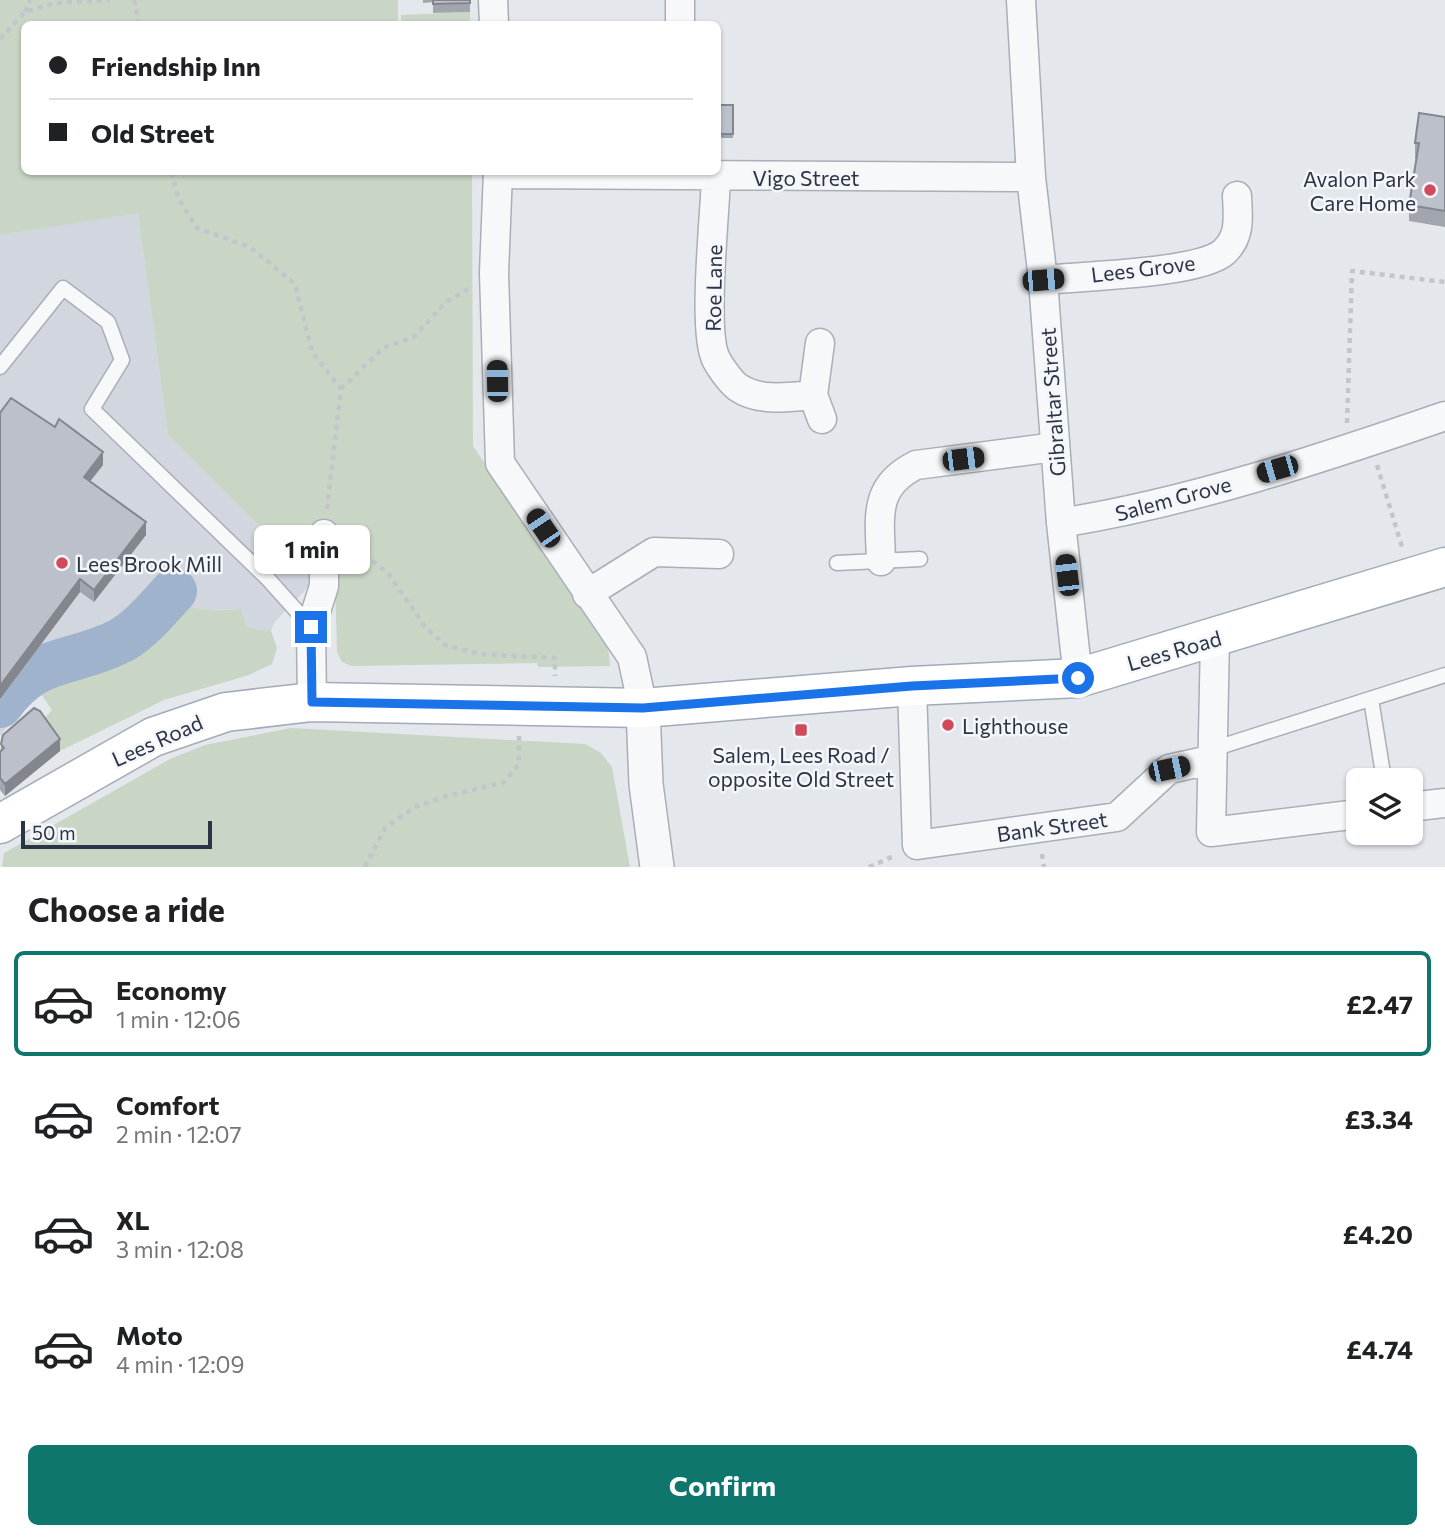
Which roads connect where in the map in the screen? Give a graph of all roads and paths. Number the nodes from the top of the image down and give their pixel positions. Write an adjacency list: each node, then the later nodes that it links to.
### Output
1 (30, 0): 7 (path)
2 (110, 0): 7 (path)
3 (134, 0): 8 (path)
4 (493, 0): 9 (street)
5 (680, 0): 10 (street)
6 (1021, 0): 16 (street, Gibraltar Street)
7 (25, 12): 11 (path)
8 (138, 21)
9 (494, 21)
10 (680, 21)
11 (0, 39)
12 (173, 175): 23 (path)
13 (498, 175): 18 (street)
14 (704, 175): 15 (street, Vigo Street)
15 (716, 177): 16 (street, Vigo Street); 21 (street, Roe Lane)
16 (1031, 177): 19 (street, Gibraltar Street)
17 (1237, 196): 19 (street, Lees Grove)
18 (494, 273): 23 (path); 34 (street)
19 (1043, 280): 26 (street, Gibraltar Street)
20 (1445, 282): 25 (path)
21 (820, 343)
22 (0, 367): 35 (lane)
23 (341, 389): 28 (path)
24 (1445, 416): 25 (street, Salem Grove)
25 (1360, 445): 27 (street, Salem Grove); 33 (path)
26 (1055, 447): 27 (street, Gibraltar Street); 31 (street)
27 (1061, 523): 39 (street, Gibraltar Street)
28 (325, 529): 35 (street); 38 (path)
29 (719, 554): 34 (street)
30 (920, 559): 31 (lane)
31 (881, 561): 32 (lane)
32 (837, 563)
33 (1428, 573): 36 (main road, Lees Road)
34 (587, 594): 43 (street)
35 (311, 627): 42 (street)
36 (1215, 638): 39 (main road, Lees Road); 45 (street)
37 (1445, 675): 41 (lane)
38 (555, 677)
39 (1078, 678): 40 (main road, Lees Road)
40 (912, 686): 43 (main road, Lees Road); 45 (street, Bank Street)
41 (1371, 699): 45 (lane); 46 (lane)
42 (312, 702): 43 (main road, Lees Road); 50 (main road, Lees Road)
43 (643, 708): 52 (street)
44 (519, 735): 51 (path)
45 (1210, 755): 49 (street)
46 (1382, 768)
47 (1445, 803): 48 (street)
48 (1423, 806)
49 (1346, 815)
50 (0, 824)
51 (365, 867)
52 (657, 867)

